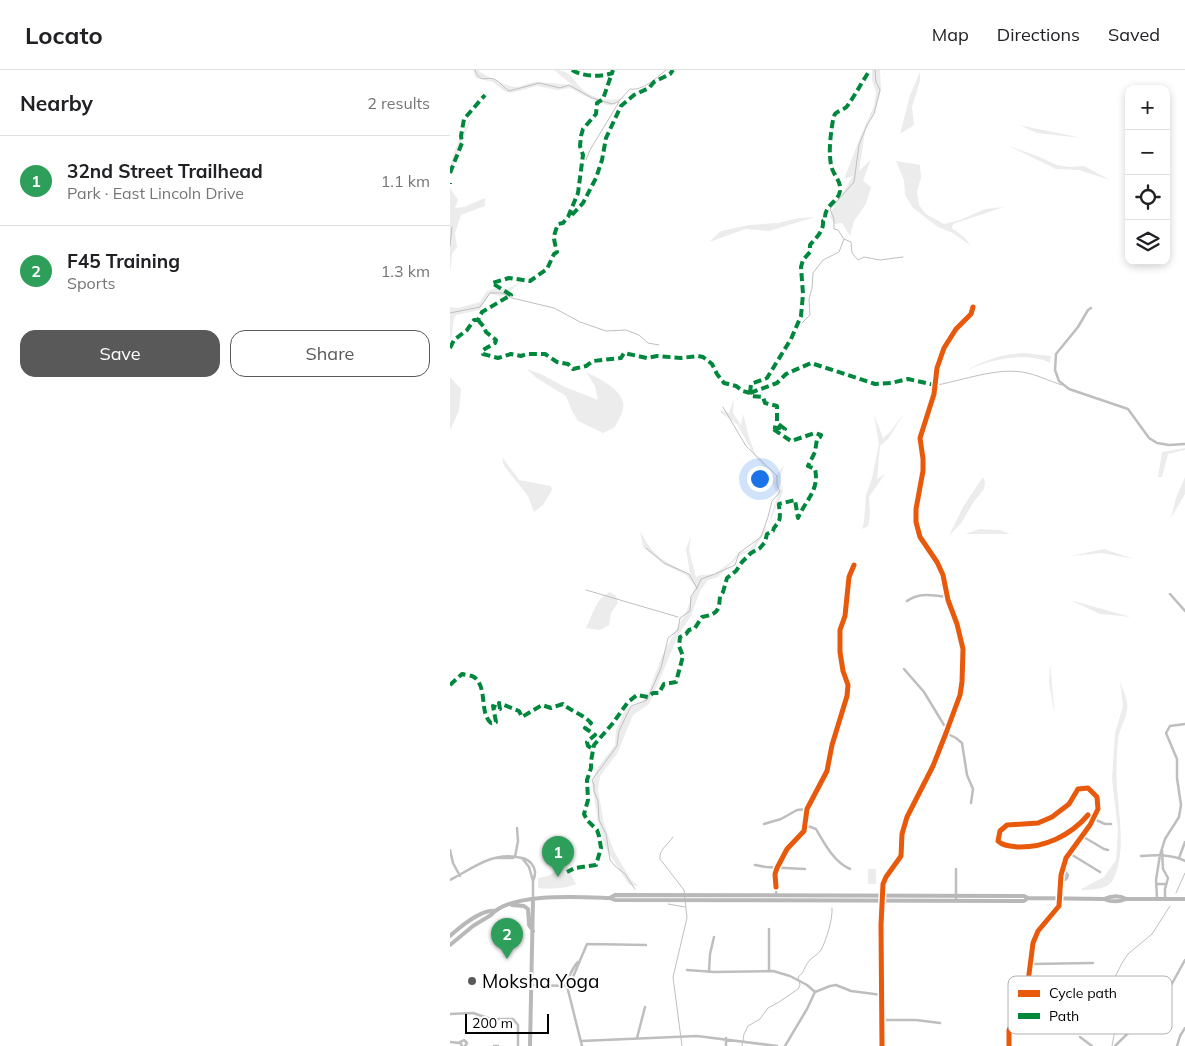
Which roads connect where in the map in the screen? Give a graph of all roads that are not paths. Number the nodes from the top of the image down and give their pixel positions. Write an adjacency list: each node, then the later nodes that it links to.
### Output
1 (973, 307): 6 (street)
2 (1091, 308): 3 (street)
3 (1185, 444)
4 (854, 565): 14 (street)
5 (1170, 594): 8 (street)
6 (947, 597): 7 (street); 11 (street)
7 (907, 601)
8 (1185, 611)
9 (904, 670): 11 (street)
10 (1185, 724): 28 (street)
11 (947, 726): 12 (street)
12 (946, 733): 13 (street); 46 (street)
13 (972, 803)
14 (807, 809): 18 (street); 20 (street)
15 (1088, 816): 17 (street)
16 (1094, 819): 17 (street); 19 (street); 22 (street)
17 (1081, 823): 22 (street)
18 (764, 824)
19 (1111, 824)
20 (805, 825): 34 (street); 37 (street)
21 (517, 828): 30 (street)
22 (1088, 829): 23 (street)
23 (1082, 836): 26 (street); 27 (street)
24 (1185, 842): 31 (street)
25 (450, 850): 40 (street)
26 (1108, 850)
27 (1069, 854): 38 (street); 39 (street)
28 (1161, 855): 29 (street); 31 (street); 42 (street); 43 (street)
29 (1141, 856)
30 (515, 857): 40 (street); 49 (street)
31 (1179, 858): 32 (street)
32 (1185, 861)
33 (755, 865): 34 (street)
34 (777, 868): 36 (street); 45 (street)
35 (956, 868): 47 (street)
36 (805, 869)
37 (850, 869)
38 (1064, 870): 44 (street); 44 (street)
39 (1100, 872)
40 (460, 876): 41 (street)
41 (450, 880)
42 (1156, 884): 43 (street); 50 (street)
43 (1166, 884): 51 (street)
44 (1059, 891): 48 (street)
45 (776, 898): 46 (main road); 49 (main road)
46 (882, 898): 47 (main road); 72 (street)
47 (956, 898): 48 (main road)
48 (1059, 898): 50 (main road); 63 (street)
49 (533, 899): 53 (main road); 56 (main road)
50 (1157, 899): 51 (main road)
51 (1165, 899): 52 (main road)
52 (1185, 899)
53 (509, 905): 54 (main road); 56 (main road)
54 (495, 911): 57 (main road); 59 (main road)
55 (769, 929): 65 (street)
56 (533, 932): 68 (main road)
57 (450, 936)
58 (714, 937): 66 (street)
59 (450, 945)
60 (646, 945): 69 (street)
61 (1185, 960): 70 (street)
62 (1093, 963): 63 (street)
63 (1030, 964): 67 (street)
64 (687, 970): 66 (street)
65 (769, 970): 66 (street); 71 (street)
66 (709, 972)
67 (1028, 976)
68 (532, 985): 69 (street); 86 (main road)
69 (565, 985): 82 (street)
70 (1172, 985)
71 (815, 992): 72 (street); 90 (street)
72 (882, 994): 75 (street)
73 (645, 1007): 80 (street)
74 (450, 1014): 85 (street)
75 (882, 1020): 76 (street); 91 (street)
76 (940, 1023)
77 (1185, 1028): 94 (street)
78 (1127, 1034): 93 (street)
79 (1080, 1037): 92 (street)
80 (637, 1038): 81 (street); 82 (street)
81 (726, 1038): 88 (street); 89 (street)
82 (581, 1041): 87 (street)
83 (450, 1042): 84 (street)
84 (462, 1045)
85 (518, 1046)
86 (530, 1046)
87 (582, 1046)
88 (726, 1046)
89 (777, 1046)
90 (785, 1046)
91 (882, 1046)
92 (1092, 1046)
93 (1115, 1046)
94 (1178, 1046)

